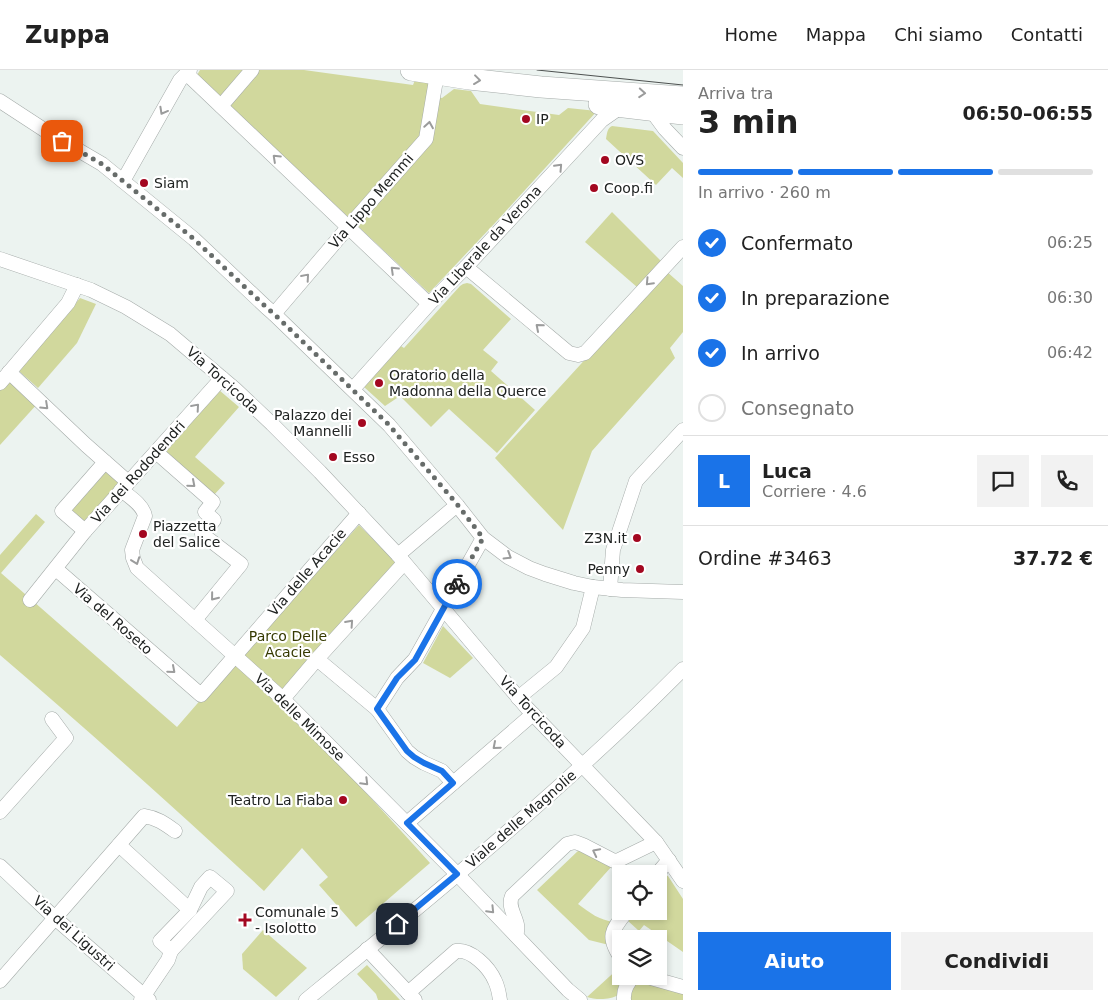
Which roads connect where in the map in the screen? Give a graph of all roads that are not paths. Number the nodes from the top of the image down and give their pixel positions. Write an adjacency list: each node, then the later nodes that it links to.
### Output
1 (252, 70): 8 (street)
2 (411, 70): 4 (main road)
3 (189, 72): 8 (street); 13 (street, one-way to 13)
4 (437, 74): 5 (main road, one-way to 5); 14 (street, Via Lippo Memmi, one-way to 4)
5 (541, 87): 6 (main road, one-way to 6); 9 (main road)
6 (683, 97)
7 (0, 101): 13 (street)
8 (221, 106): 14 (street, one-way to 8)
9 (622, 106): 10 (main road); 17 (street, Via Liberale da Verona, one-way to 9)
10 (650, 110): 11 (main road); 12 (street)
11 (683, 114): 12 (street)
12 (680, 144)
13 (123, 182): 20 (street)
14 (349, 226): 19 (street, one-way to 14); 20 (street, Via Lippo Memmi, one-way to 14)
15 (683, 247): 17 (street, one-way to 17)
16 (0, 259): 18 (street, Via Torcicoda)
17 (466, 267): 19 (street, Via Liberale da Verona)
18 (77, 285): 21 (street); 22 (street, Via Torcicoda)
19 (430, 304): 23 (street, Via Liberale da Verona)
20 (274, 314): 23 (street)
21 (5, 378): 26 (street, Via delle Mimose, one-way to 26)
22 (222, 378): 25 (street, Via dei Rododendri, one-way to 22); 29 (street, Via Torcicoda)
23 (353, 389): 28 (street)
24 (683, 430): 35 (street)
25 (156, 452): 27 (street, Via dei Rododendri); 39 (street, one-way to 39)
26 (105, 462): 27 (street, Via delle Mimose); 30 (street)
27 (125, 486): 30 (street, Via dei Rododendri); 39 (street, Via delle Mimose, one-way to 39)
28 (457, 504): 31 (street); 32 (street)
29 (359, 513): 32 (street, Via Torcicoda); 40 (street, Via delle Acacie)
30 (85, 531): 33 (street, Via dei Rododendri)
31 (483, 538): 34 (street, one-way to 34); 38 (street)
32 (401, 559): 38 (street, Via Torcicoda); 41 (street, one-way to 32)
33 (56, 569): 37 (street); 40 (street, Via del Roseto, one-way to 40)
34 (593, 587): 35 (street); 43 (street)
35 (610, 589): 36 (street)
36 (683, 592)
37 (30, 600)
38 (443, 609): 43 (street, Via Torcicoda); 45 (street)
39 (195, 620): 40 (street, Via delle Mimose)
40 (235, 655): 44 (street, Via delle Mimose)
41 (317, 659): 44 (street); 45 (street)
42 (683, 669): 48 (street, Viale delle Magnolie)
43 (518, 698): 46 (street, Via Torcicoda)
44 (283, 699): 51 (street, Via delle Mimose, one-way to 51)
45 (377, 709): 49 (street)
46 (533, 714): 48 (street, Via Torcicoda); 49 (street, one-way to 49)
47 (52, 719): 50 (street)
48 (583, 766): 53 (street, Via Torcicoda); 58 (street, Viale delle Magnolie)
49 (453, 783): 51 (street)
50 (0, 812)
51 (407, 823): 58 (street, Via delle Mimose)
52 (174, 831): 54 (street)
53 (656, 842): 55 (street, Via Torcicoda); 62 (street, one-way to 62)
54 (119, 844): 60 (street); 61 (street)
55 (669, 860): 56 (street); 59 (street, Via Torcicoda)
56 (665, 865)
57 (0, 866): 61 (street, Via dei Ligustri)
58 (457, 874): 62 (street, Via delle Mimose, one-way to 62); 63 (street, Viale delle Magnolie)
59 (683, 881)
60 (190, 910): 64 (street); 64 (street)
61 (55, 918): 65 (street); 70 (street, Via dei Ligustri)
62 (516, 936): 73 (street, Via delle Mimose)
63 (367, 949): 69 (street); 71 (street, Viale delle Magnolie)
64 (171, 951): 70 (street)
65 (0, 981)
66 (667, 982): 68 (street)
67 (627, 985): 74 (street)
68 (683, 987)
69 (412, 996): 72 (street)
70 (145, 999)
71 (306, 1000)
72 (500, 1000)
73 (580, 1000)
74 (624, 1000)

